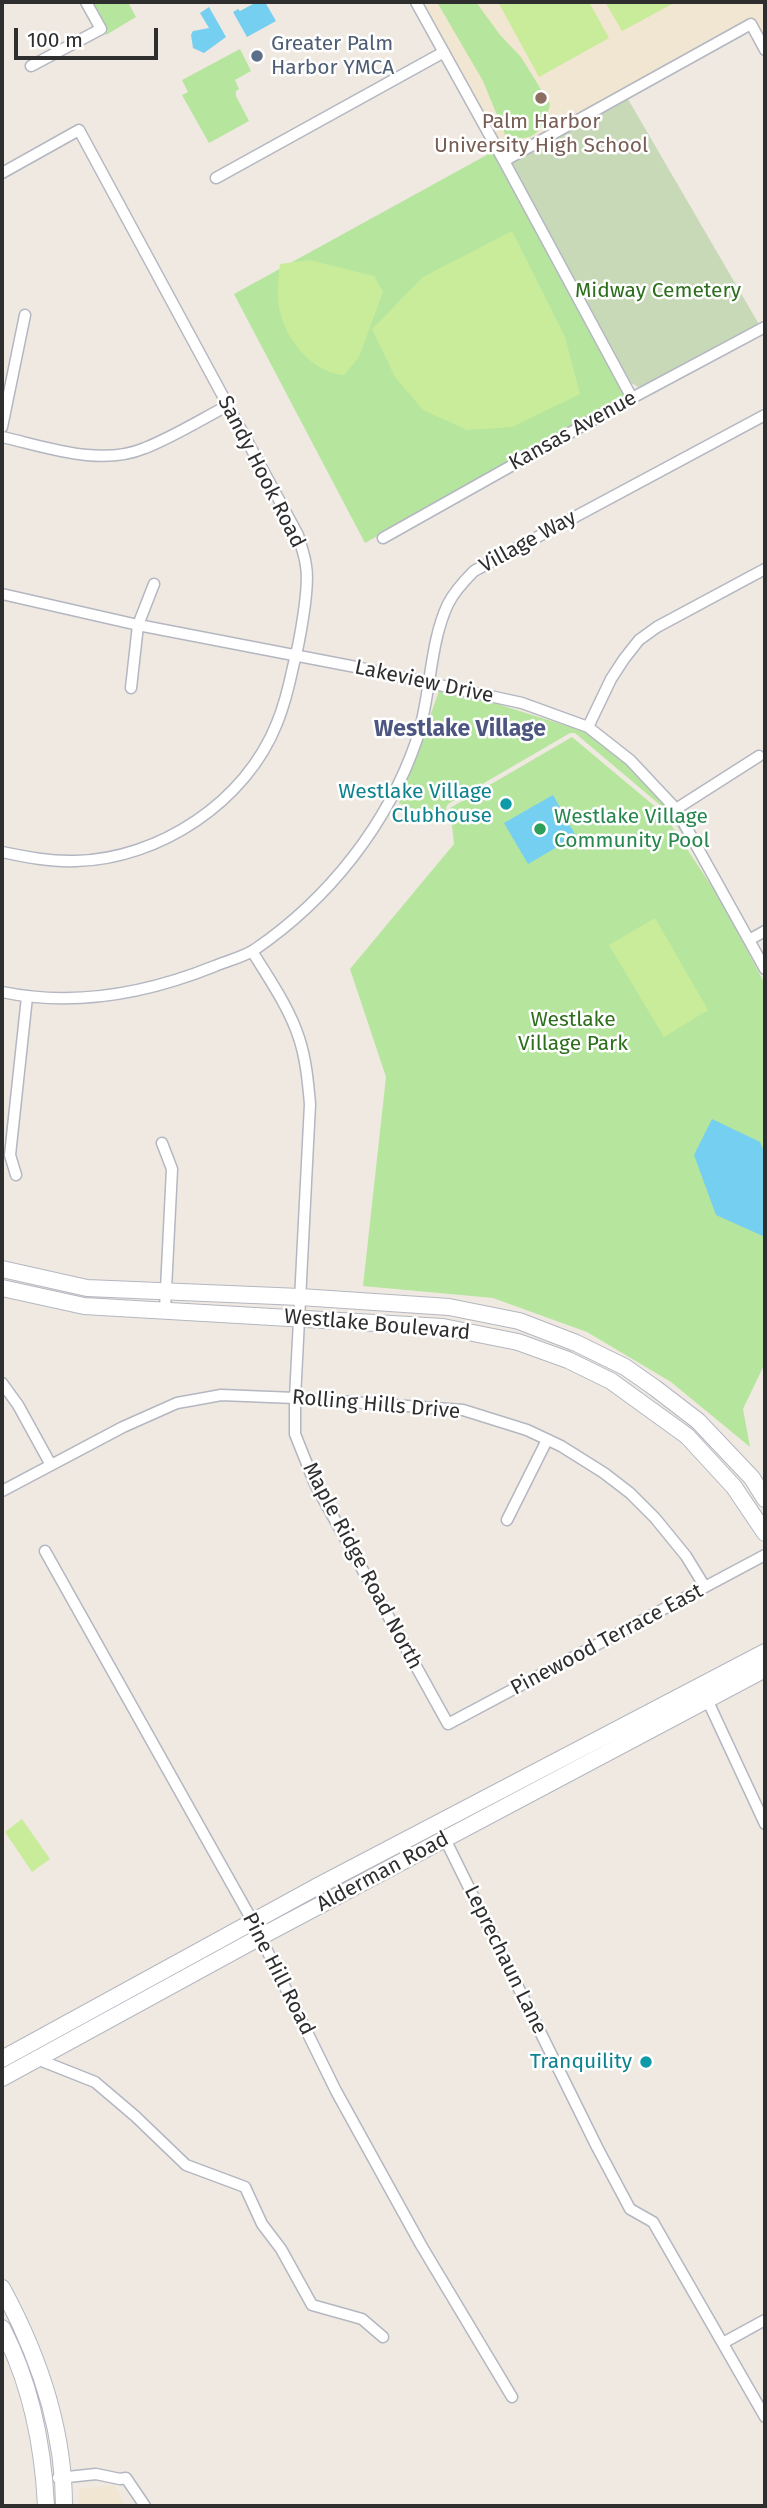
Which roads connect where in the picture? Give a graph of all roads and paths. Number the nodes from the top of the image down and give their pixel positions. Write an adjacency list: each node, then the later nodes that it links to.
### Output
1 (86, 2): 5 (street)
2 (416, 2): 4 (street)
3 (765, 50): 6 (street)
4 (444, 52): 6 (street); 8 (street)
5 (32, 66)
6 (504, 160): 11 (street)
7 (2, 173): 12 (street, Sandy Hook Road)
8 (216, 178)
9 (24, 315): 14 (street)
10 (765, 327): 11 (street, Kansas Avenue)
11 (632, 398): 16 (street, Kansas Avenue)
12 (227, 406): 15 (street); 21 (street, Sandy Hook Road)
13 (765, 415): 22 (street, Village Way)
14 (2, 427)
15 (2, 437)
16 (383, 538)
17 (765, 569): 24 (street)
18 (154, 584): 20 (street)
19 (2, 594): 20 (street, Lakeview Drive)
20 (138, 625): 21 (street, Lakeview Drive); 23 (street)
21 (296, 655): 22 (street, Lakeview Drive); 27 (street, Sandy Hook Road)
22 (430, 683): 24 (street, Lakeview Drive); 30 (street, Village Way)
23 (131, 688)
24 (588, 727): 26 (street, Lakeview Drive)
25 (759, 755): 26 (street)
26 (676, 809): 29 (street, Lakeview Drive)
27 (2, 852)
28 (765, 931): 29 (street)
29 (749, 940): 31 (street, Lakeview Drive)
30 (252, 951): 33 (street, Village Way); 39 (street, Maple Ridge Road North)
31 (765, 969)
32 (2, 992): 33 (street, Village Way)
33 (27, 997): 35 (street)
34 (162, 1143): 38 (street)
35 (16, 1174)
36 (2, 1269): 38 (main road, Westlake Boulevard)
37 (2, 1288): 40 (main road, Westlake Boulevard)
38 (166, 1291): 39 (main road, Westlake Boulevard); 40 (street)
39 (300, 1297): 41 (street, Maple Ridge Road North); 47 (main road, Westlake Boulevard)
40 (165, 1310): 41 (main road, Westlake Boulevard)
41 (299, 1318): 43 (street, Maple Ridge Road North); 49 (main road, Westlake Boulevard)
42 (2, 1383): 45 (street)
43 (295, 1398): 44 (street, Rolling Hills Drive); 45 (street, Rolling Hills Drive); 56 (street, Maple Ridge Road North)
44 (547, 1440): 48 (street); 52 (street, Rolling Hills Drive)
45 (51, 1465): 46 (street, Rolling Hills Drive)
46 (2, 1491)
47 (765, 1499)
48 (507, 1520)
49 (765, 1533)
50 (44, 1551): 60 (street, Pine Hill Road)
51 (765, 1556): 52 (street, Pinewood Terrace East)
52 (705, 1587): 56 (street, Pinewood Terrace East)
53 (765, 1652): 55 (main road, Alderman Road)
54 (765, 1669): 55 (main road, Alderman Road)
55 (704, 1693): 57 (main road, Alderman Road); 58 (street); 59 (main road, Alderman Road)
56 (448, 1724)
57 (437, 1823): 59 (street, Leprechaun Lane); 60 (main road, Alderman Road)
58 (765, 1824)
59 (445, 1839): 60 (main road, Alderman Road); 68 (street, Leprechaun Lane)
60 (256, 1930): 61 (main road, Alderman Road); 62 (main road, Alderman Road); 69 (street, Pine Hill Road)
61 (2, 2059)
62 (37, 2059): 63 (main road, Alderman Road); 67 (street)
63 (2, 2078)
64 (2, 2288): 71 (main road)
65 (765, 2320): 68 (street)
66 (2, 2328): 72 (main road)
67 (383, 2336)
68 (723, 2343): 70 (street, Leprechaun Lane)
69 (512, 2397)
70 (765, 2417)
71 (64, 2478): 72 (street); 74 (main road); 75 (street)
72 (45, 2479): 73 (main road)
73 (46, 2506)
74 (64, 2506)
75 (145, 2506)

